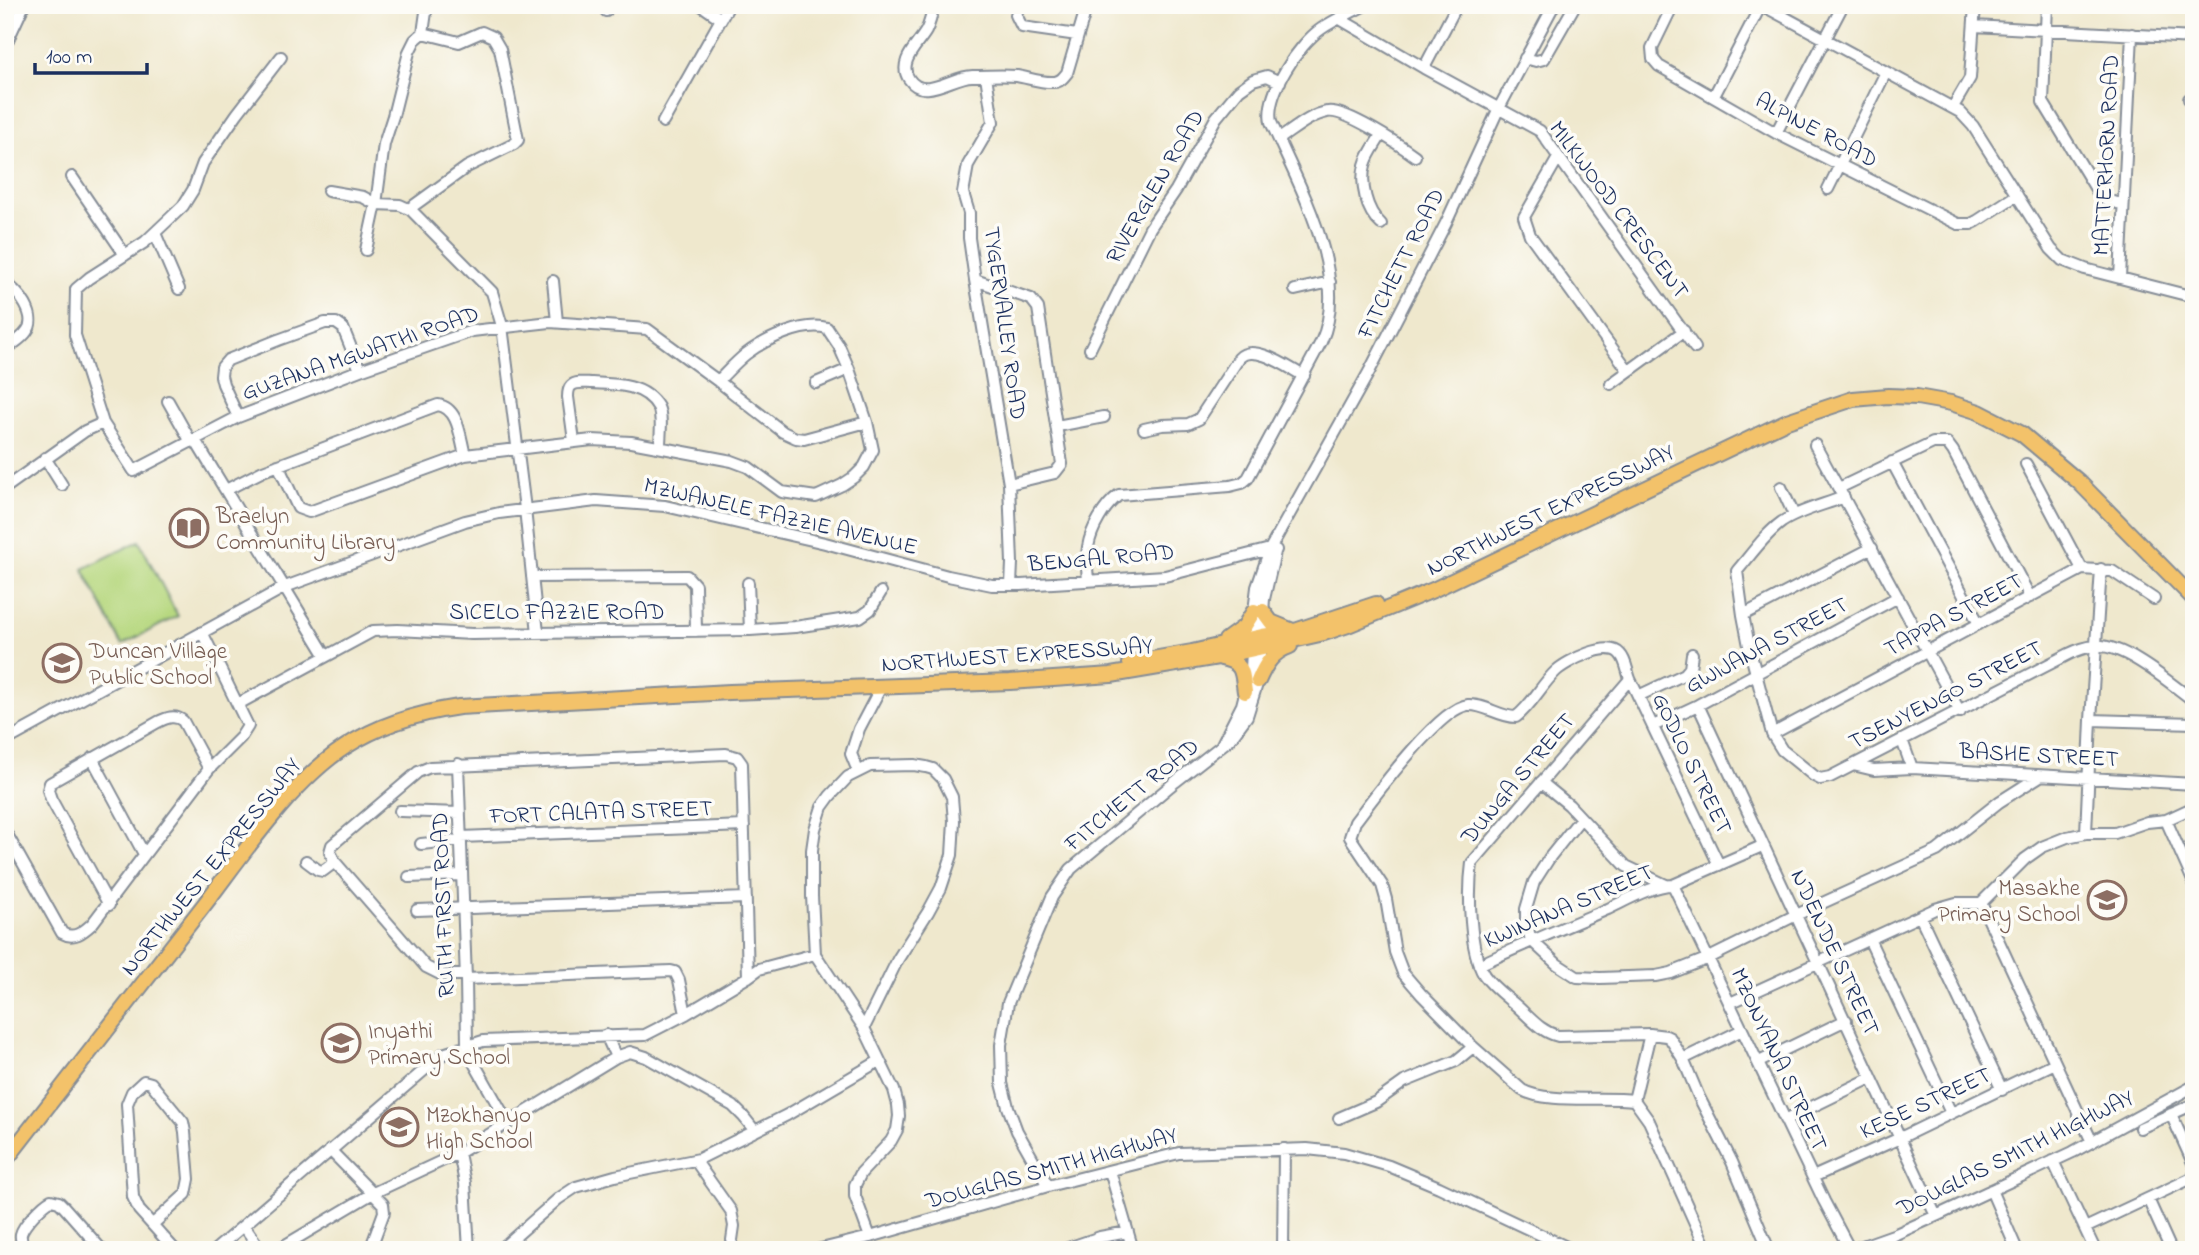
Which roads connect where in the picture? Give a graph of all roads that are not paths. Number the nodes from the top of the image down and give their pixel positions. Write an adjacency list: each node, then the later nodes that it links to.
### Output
1 (24, 5): 26 (street)
2 (427, 5): 21 (street)
3 (701, 5): 17 (street)
4 (729, 5): 17 (street)
5 (934, 5): 31 (street)
6 (1019, 5): 23 (street)
7 (1087, 5): 23 (street)
8 (1365, 5): 18 (street)
9 (1457, 5): 29 (street)
10 (1554, 5): 28 (street, FITCHETT ROAD)
11 (1575, 5): 28 (street)
12 (1673, 5): 33 (street, ALPINE ROAD)
13 (1761, 5): 25 (street); 33 (street)
14 (1843, 5): 25 (street)
15 (1975, 5): 19 (street)
16 (2047, 5): 20 (street)
17 (721, 19): 36 (street)
18 (1340, 19): 29 (street, MILKWOOD CRESCENT); 32 (street)
19 (1974, 26): 20 (street); 34 (street)
20 (2046, 30): 22 (street); 48 (street)
21 (423, 33): 47 (street); 49 (street)
22 (2132, 34): 24 (street); 48 (street, MATTERHORN ROAD)
23 (1077, 35): 31 (street)
24 (2194, 38)
25 (1823, 40): 30 (street); 37 (street)
26 (5, 46)
27 (281, 57): 51 (street)
28 (1525, 58): 35 (street, FITCHETT ROAD)
29 (1424, 68): 35 (street, MILKWOOD CRESCENT)
30 (1886, 72): 34 (street); 42 (street)
31 (986, 76): 55 (street, TYGERVALLEY ROAD)
32 (1280, 82): 39 (street); 66 (street, RIVERGLEN ROAD)
33 (1714, 96): 37 (street, ALPINE ROAD)
34 (1954, 107): 46 (street)
35 (1498, 110): 41 (street, MILKWOOD CRESCENT); 101 (street, FITCHETT ROAD)
36 (663, 122)
37 (1776, 133): 42 (street, ALPINE ROAD)
38 (1381, 135): 39 (street); 40 (street); 50 (street)
39 (1279, 139): 57 (street)
40 (1415, 156)
41 (1558, 158): 64 (street, MILKWOOD CRESCENT); 70 (street)
42 (1839, 166): 44 (street); 46 (street, ALPINE ROAD)
43 (72, 177): 53 (street)
44 (1828, 189)
45 (328, 191): 47 (street)
46 (2017, 195): 54 (street)
47 (376, 204): 49 (street); 52 (street)
48 (2123, 204): 54 (street, MATTERHORN ROAD)
49 (409, 209): 63 (street)
50 (1381, 224)
51 (155, 233): 53 (street); 59 (street)
52 (366, 250)
53 (125, 255): 80 (street)
54 (2120, 278): 61 (street)
55 (975, 280): 79 (street); 92 (street, TYGERVALLEY ROAD)
56 (553, 281): 62 (street)
57 (1330, 282): 60 (street); 71 (street)
58 (5, 284): 67 (street)
59 (179, 289)
60 (1295, 290)
61 (2194, 297)
62 (557, 322): 63 (street, GUZANA MGWATHI ROAD); 72 (street, GUZANA MGWATHI ROAD)
63 (502, 326): 69 (street, GUZANA MGWATHI ROAD); 86 (street)
64 (1684, 331): 65 (street, MILKWOOD CRESCENT); 70 (street)
65 (1695, 348)
66 (1090, 349)
67 (5, 350)
68 (849, 369): 72 (street); 73 (street); 78 (street)
69 (360, 370): 76 (street, GUZANA MGWATHI ROAD); 76 (street)
70 (1628, 370): 74 (street)
71 (1304, 376): 81 (street); 107 (street)
72 (718, 381): 78 (street, GUZANA MGWATHI ROAD)
73 (816, 383)
74 (1611, 384)
75 (169, 401): 82 (street)
76 (238, 417): 82 (street, GUZANA MGWATHI ROAD)
77 (1104, 417): 79 (street)
78 (867, 422): 85 (street)
79 (1057, 426): 92 (street)
80 (106, 427): 82 (street, GUZANA MGWATHI ROAD); 88 (street)
81 (1144, 429)
82 (193, 441): 96 (street)
83 (574, 441): 85 (street); 85 (street); 86 (street)
84 (1815, 445): 97 (street)
85 (660, 446)
86 (518, 448): 87 (street); 98 (street)
87 (465, 455): 91 (street); 91 (street)
88 (45, 458): 93 (street); 94 (street)
89 (1892, 462): 97 (street); 114 (street); 119 (street)
90 (2026, 464): 103 (street)
91 (278, 465): 96 (street)
92 (1009, 484): 109 (street, TYGERVALLEY ROAD)
93 (62, 485)
94 (5, 488)
95 (1780, 488): 99 (street)
96 (226, 490): 110 (street)
97 (1842, 492): 99 (street); 100 (street)
98 (525, 509): 106 (street); 109 (street, MZWANELE FAZZIE AVENUE); 110 (street, MZWANELE FAZZIE AVENUE)
99 (1794, 515): 118 (street)
100 (1872, 548): 113 (street); 118 (street)
101 (1273, 550): 102 (street, BENGAL ROAD); 105 (street, FITCHETT ROAD); 117 (street, FITCHETT ROAD)
102 (1246, 555): 105 (street); 107 (street, BENGAL ROAD)
103 (2082, 569): 104 (street, TAPPA STREET); 114 (street, TAPPA STREET)
104 (2101, 569): 115 (street, TAPPA STREET); 127 (street)
105 (1261, 573): 117 (street, FITCHETT ROAD)
106 (532, 577): 121 (street); 124 (street)
107 (1088, 581): 109 (street, BENGAL ROAD)
108 (748, 583): 120 (street)
109 (1010, 585)
110 (285, 587): 123 (street, MZWANELE FAZZIE AVENUE); 131 (street)
111 (2194, 587): 122 (main road, NORTHWEST EXPRESSWAY)
112 (881, 592): 120 (street, SICELO FAZZIE ROAD)
113 (1898, 597): 129 (street); 132 (street, GWIJANA STREET)
114 (2030, 597): 119 (street, TAPPA STREET)
115 (2154, 599)
116 (2194, 599): 125 (main road, NORTHWEST EXPRESSWAY)
117 (1258, 611): 122 (main road); 126 (street, FITCHETT ROAD); 128 (main road)
118 (1743, 615): 132 (street)
119 (1979, 624): 129 (street, TAPPA STREET)
120 (750, 630): 121 (street, SICELO FAZZIE ROAD)
121 (696, 631): 124 (street, SICELO FAZZIE ROAD)
122 (1295, 631): 126 (main road, NORTHWEST EXPRESSWAY)
123 (202, 632): 139 (street); 147 (street, MZWANELE FAZZIE AVENUE)
124 (538, 633): 131 (street, SICELO FAZZIE ROAD)
125 (1324, 633): 126 (main road, NORTHWEST EXPRESSWAY); 134 (main road)
126 (1257, 643): 128 (main road, NORTHWEST EXPRESSWAY); 134 (street, FITCHETT ROAD); 136 (street, FITCHETT ROAD)
127 (2096, 645): 138 (street); 141 (street, TSENYENGO STREET); 142 (street)
128 (1217, 652): 135 (main road, NORTHWEST EXPRESSWAY); 136 (main road); 221 (main road, NORTHWEST EXPRESSWAY)
129 (1928, 652): 141 (street); 145 (street, TAPPA STREET)
130 (1692, 654): 137 (street)
131 (326, 656): 139 (street, SICELO FAZZIE ROAD)
132 (1758, 673): 140 (street, GWIJANA STREET); 145 (street)
133 (1630, 679): 137 (street, GODLO STREET); 157 (street, DUNGA STREET); 201 (street, GODLO STREET)
134 (1258, 681): 148 (street, FITCHETT ROAD)
135 (881, 687): 154 (street); 226 (main road, NORTHWEST EXPRESSWAY)
136 (1245, 692): 148 (street, FITCHETT ROAD)
137 (1638, 696): 144 (street, GODLO STREET)
138 (2194, 701)
139 (239, 704): 153 (street)
140 (1698, 705): 144 (street, GWIJANA STREET); 169 (street, NDENDE STREET)
141 (1960, 712): 146 (street, TSENYENGO STREET)
142 (2091, 720): 143 (street); 156 (street)
143 (2194, 723)
144 (1653, 726): 173 (street, GODLO STREET)
145 (1772, 734): 151 (street, TSENYENGO STREET)
146 (1902, 740): 151 (street, TSENYENGO STREET); 152 (street)
147 (5, 741)
148 (1221, 746): 232 (street, FITCHETT ROAD)
149 (92, 758): 153 (street); 170 (street); 180 (street)
150 (458, 764): 161 (street, RUTH FIRST ROAD); 164 (street); 172 (street)
151 (1853, 765): 152 (street, BASHE STREET)
152 (1912, 768): 155 (street, BASHE STREET)
153 (209, 769): 170 (street)
154 (858, 771): 187 (street); 196 (street)
155 (2039, 776): 156 (street, BASHE STREET); 183 (street)
156 (2088, 778): 158 (street, BASHE STREET); 166 (street)
157 (1541, 782): 162 (street); 190 (street, DUNGA STREET)
158 (2194, 784)
159 (2194, 807): 163 (street)
160 (400, 811): 161 (street)
161 (460, 813): 167 (street, RUTH FIRST ROAD)
162 (1581, 818): 177 (street); 186 (street)
163 (2166, 820): 166 (street); 176 (street)
164 (744, 827): 167 (street, FORT CALATA STREET); 178 (street)
165 (5, 831): 180 (street)
166 (2086, 833): 179 (street)
167 (461, 839): 168 (street, FORT CALATA STREET); 174 (street, RUTH FIRST ROAD)
168 (421, 844)
169 (1762, 846): 173 (street, KWINANA STREET); 183 (street, NDENDE STREET)
170 (145, 854): 180 (street)
171 (306, 860): 172 (street)
172 (335, 862): 191 (street)
173 (1719, 865): 177 (street, KWINANA STREET)
174 (462, 874): 175 (street); 181 (street, RUTH FIRST ROAD)
175 (409, 877)
176 (2194, 883)
177 (1669, 885): 186 (street, KWINANA STREET); 188 (street, MZONYANA STREET)
178 (746, 898): 181 (street); 192 (street)
179 (1981, 903): 184 (street); 206 (street)
180 (108, 905)
181 (463, 907): 182 (street); 191 (street, RUTH FIRST ROAD)
182 (417, 910)
183 (1796, 915): 188 (street); 189 (street, NDENDE STREET)
184 (1920, 916): 185 (street); 209 (street)
185 (1869, 939): 189 (street); 212 (street)
186 (1531, 940): 188 (street); 190 (street, KWINANA STREET)
187 (815, 954): 192 (street); 196 (street)
188 (1709, 958): 193 (street, MZONYANA STREET)
189 (1818, 962): 193 (street); 195 (street, NDENDE STREET)
190 (1479, 965): 198 (street, DUNGA STREET)
191 (466, 977): 194 (street); 200 (street, RUTH FIRST ROAD)
192 (748, 977): 194 (street)
193 (1730, 1003): 197 (street, MZONYANA STREET)
194 (686, 1014): 199 (street)
195 (1846, 1020): 205 (street); 207 (street, NDENDE STREET)
196 (864, 1028): 204 (street)
197 (1742, 1030): 203 (street); 205 (street, MZONYANA STREET)
198 (1650, 1034): 203 (street); 210 (street)
199 (606, 1035): 200 (street); 202 (street)
200 (467, 1044): 216 (street); 223 (street)
201 (1474, 1047): 210 (street); 214 (street)
202 (616, 1057): 216 (street); 218 (street)
203 (1683, 1059): 258 (street)
204 (878, 1061): 218 (street); 241 (street)
205 (1759, 1062): 215 (street, MZONYANA STREET)
206 (2055, 1063): 209 (street, KESE STREET); 220 (street)
207 (1871, 1078): 215 (street); 219 (street, NDENDE STREET)
208 (2194, 1086): 220 (street, DOUGLAS SMITH HIGHWAY)
209 (2002, 1090): 212 (street, KESE STREET)
210 (1634, 1100): 257 (street)
211 (2194, 1104): 213 (street)
212 (1951, 1113): 219 (street, KESE STREET)
213 (2171, 1114): 217 (street); 228 (street)
214 (1339, 1118)
215 (1785, 1121): 230 (street, MZONYANA STREET)
216 (508, 1123): 224 (street)
217 (2140, 1128)
218 (755, 1132): 225 (street)
219 (1900, 1138): 230 (street, KESE STREET); 236 (street, NDENDE STREET)
220 (2092, 1142): 227 (street, DOUGLAS SMITH HIGHWAY)
221 (5, 1147)
222 (1282, 1149): 229 (street, DOUGLAS SMITH HIGHWAY); 255 (street); 256 (street, DOUGLAS SMITH HIGHWAY)
223 (330, 1150): 234 (street); 238 (street)
224 (459, 1153): 234 (street); 250 (street)
225 (695, 1160): 242 (street); 251 (street)
226 (5, 1161)
227 (2053, 1161): 233 (street, DOUGLAS SMITH HIGHWAY); 239 (street)
228 (2194, 1165)
229 (1111, 1171): 232 (street, DOUGLAS SMITH HIGHWAY); 240 (street)
230 (1813, 1177): 259 (street, MZONYANA STREET)
231 (2194, 1177): 235 (street)
232 (1048, 1186): 241 (street, DOUGLAS SMITH HIGHWAY)
233 (1991, 1190): 236 (street, DOUGLAS SMITH HIGHWAY); 260 (street)
234 (373, 1193): 248 (street); 249 (street)
235 (2148, 1199): 239 (street); 262 (street)
236 (1936, 1216): 259 (street, DOUGLAS SMITH HIGHWAY)
237 (153, 1224): 237 (street); 245 (street)
238 (244, 1226): 246 (street); 247 (street)
239 (2085, 1228): 261 (street)
240 (1128, 1232): 253 (street); 254 (street)
241 (870, 1237): 252 (street, DOUGLAS SMITH HIGHWAY)
242 (732, 1240)
243 (26, 1250): 244 (street)
244 (102, 1250)
245 (174, 1250)
246 (215, 1250)
247 (261, 1250)
248 (277, 1250)
249 (370, 1250)
250 (469, 1250)
251 (500, 1250)
252 (817, 1250)
253 (1062, 1250)
254 (1133, 1250)
255 (1283, 1250)
256 (1573, 1250)
257 (1707, 1250)
258 (1769, 1250)
259 (1850, 1250)
260 (2017, 1250)
261 (2095, 1250)
262 (2171, 1250)

